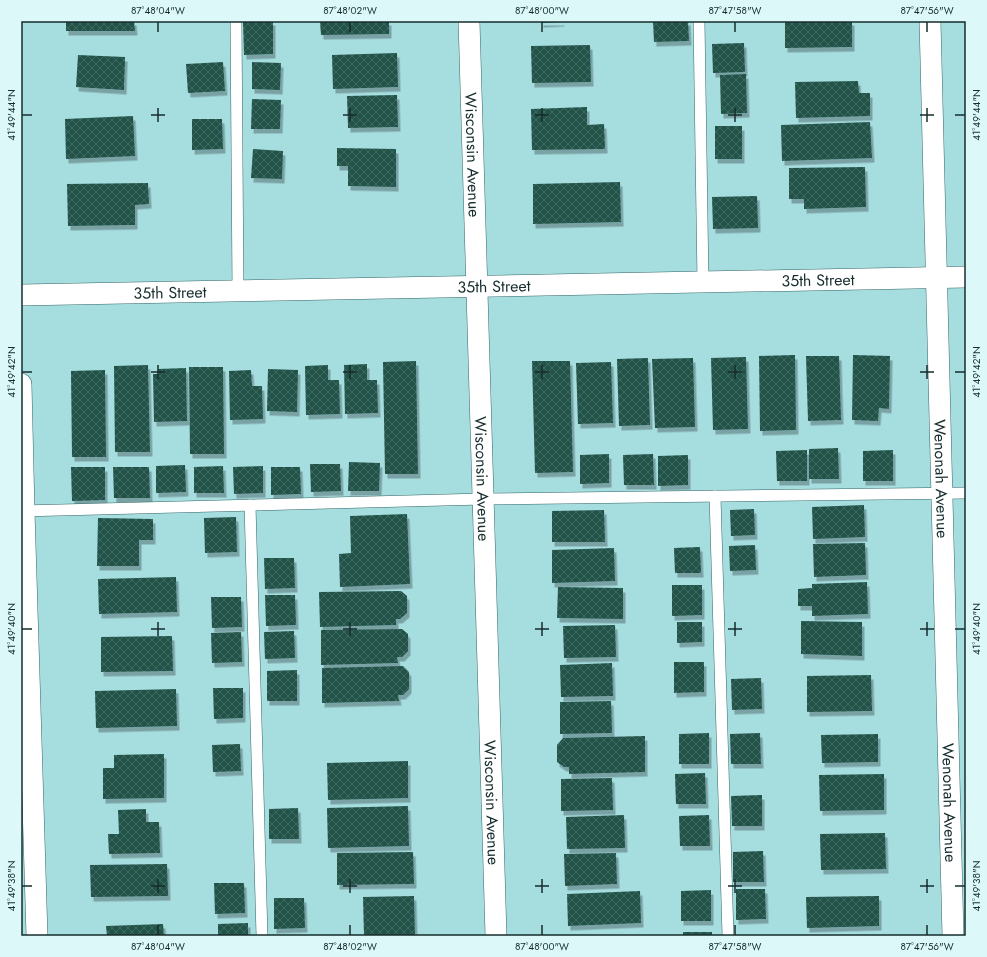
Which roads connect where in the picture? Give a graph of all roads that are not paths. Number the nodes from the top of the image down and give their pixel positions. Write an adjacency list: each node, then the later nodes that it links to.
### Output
1 (236, 21): 9 (lane)
2 (469, 21): 8 (street, Wisconsin Avenue)
3 (699, 21): 7 (lane)
4 (930, 21): 5 (street, Wenonah Avenue)
5 (937, 277): 6 (street, 35th Street); 7 (street, 35th Street); 12 (street, Wenonah Avenue)
6 (966, 277)
7 (703, 282): 8 (street, 35th Street)
8 (477, 286): 9 (street, 35th Street); 15 (street, Wisconsin Avenue)
9 (238, 291): 10 (street, 35th Street)
10 (21, 295)
11 (21, 384): 17 (street)
12 (942, 493): 13 (lane); 14 (lane); 22 (street, Wenonah Avenue)
13 (966, 493)
14 (716, 496): 15 (lane); 21 (lane)
15 (483, 499): 16 (lane); 20 (street, Wisconsin Avenue)
16 (250, 505): 17 (lane); 19 (lane)
17 (22, 511): 18 (street)
18 (37, 936)
19 (262, 936)
20 (496, 936)
21 (728, 936)
22 (954, 936)

